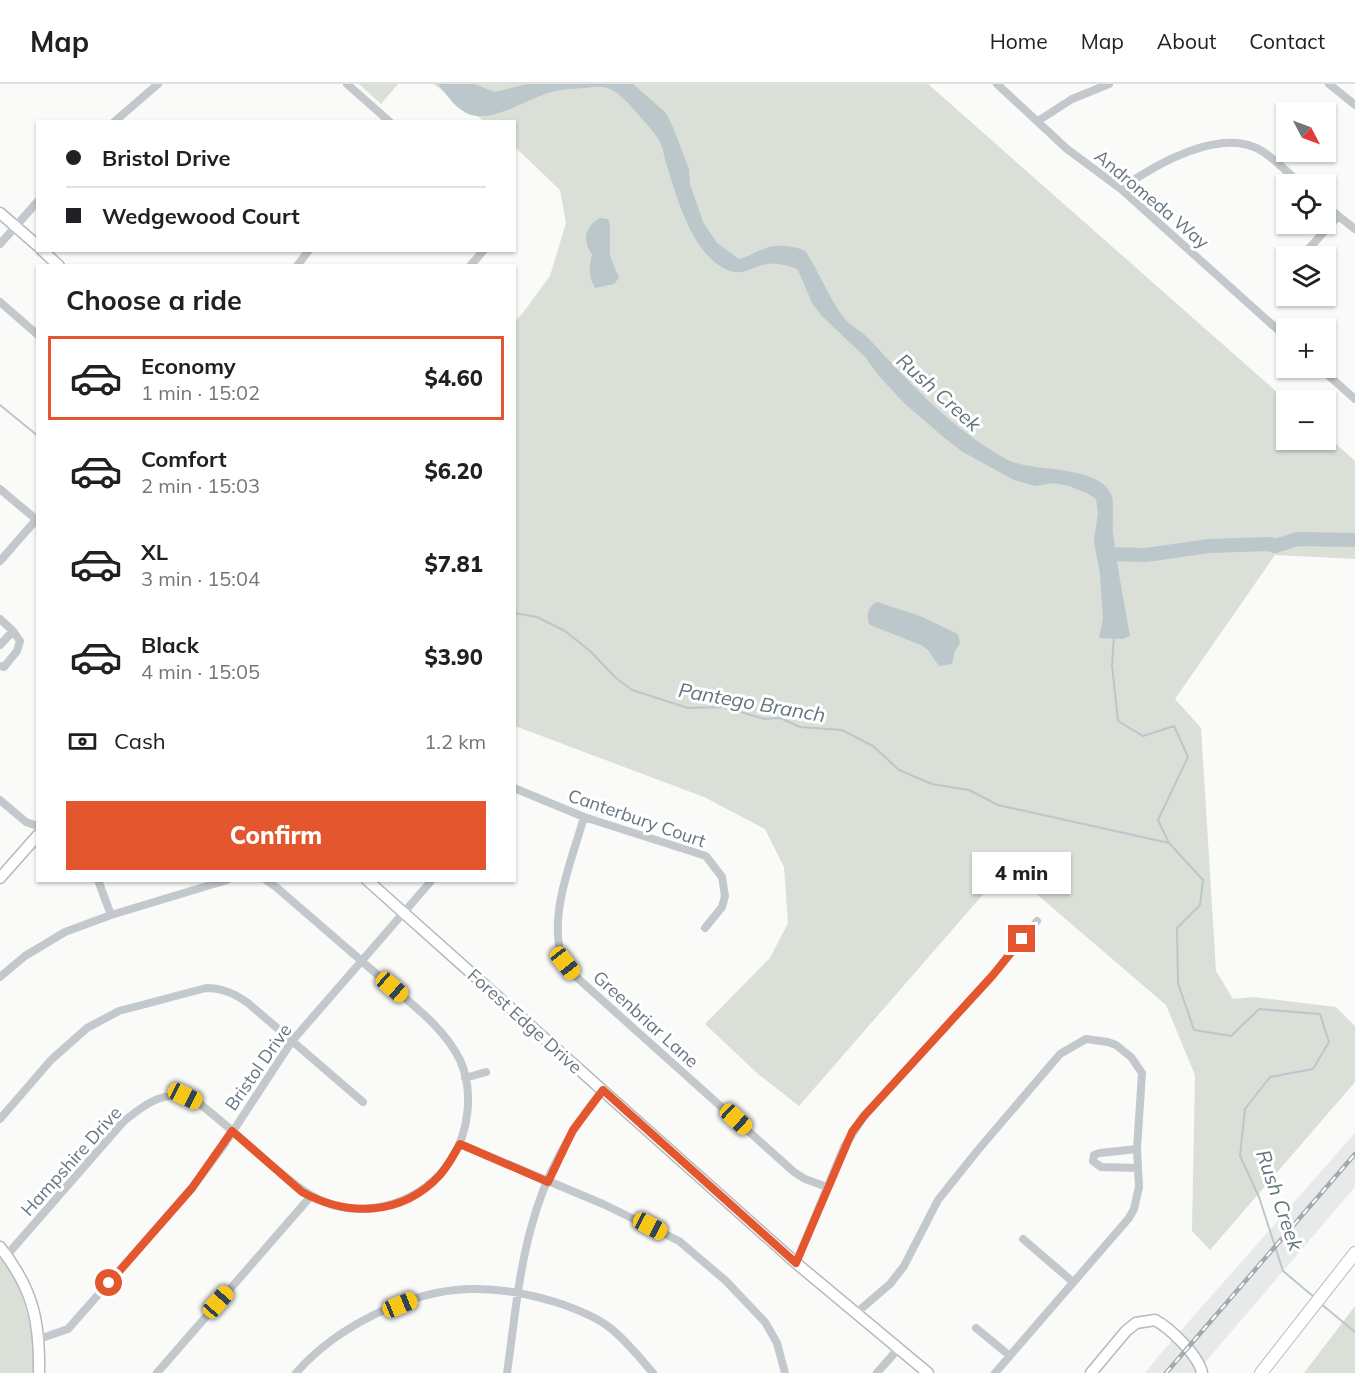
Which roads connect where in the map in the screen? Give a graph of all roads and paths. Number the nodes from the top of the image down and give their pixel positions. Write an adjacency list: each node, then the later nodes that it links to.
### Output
1 (158, 84): 7 (street)
2 (347, 84): 8 (street)
3 (997, 84): 9 (street, Andromeda Way)
4 (1108, 84): 9 (street)
5 (1329, 84): 6 (street)
6 (1355, 105)
7 (116, 120)
8 (388, 120)
9 (1038, 121): 11 (street, Andromeda Way)
10 (1289, 174): 11 (street)
11 (1121, 189): 25 (street, Andromeda Way)
12 (36, 203): 15 (street)
13 (0, 213): 15 (street)
14 (1338, 216): 16 (street); 19 (street)
15 (15, 227): 17 (street); 18 (street)
16 (1355, 229)
17 (0, 244)
18 (36, 244)
19 (1311, 246)
20 (44, 252): 22 (street)
21 (482, 252): 23 (street)
22 (57, 264)
23 (472, 264)
24 (0, 302): 26 (street)
25 (1276, 328)
26 (36, 333)
27 (1331, 378): 28 (street)
28 (1355, 399)
29 (0, 489): 30 (street)
30 (36, 520)
31 (36, 522): 32 (street)
32 (0, 561)
33 (0, 620): 34 (street)
34 (13, 631): 35 (street); 36 (street)
35 (0, 645)
36 (0, 666)
37 (516, 789): 39 (street, Canterbury Court)
38 (0, 800): 40 (street)
39 (584, 817): 51 (street, Canterbury Court); 65 (street, Greenbriar Lane)
40 (36, 825)
41 (36, 837): 42 (street)
42 (0, 878)
43 (99, 882): 49 (street)
44 (220, 882): 49 (street)
45 (269, 882): 52 (street)
46 (369, 882): 48 (street, Forest Edge Drive)
47 (430, 882): 48 (street, Bristol Drive)
48 (403, 912): 52 (street, Bristol Drive); 57 (street, Forest Edge Drive)
49 (111, 915): 53 (street)
50 (1037, 921): 65 (street)
51 (705, 928)
52 (361, 960): 54 (street, Bristol Drive); 56 (street)
53 (0, 977)
54 (292, 1041): 58 (street); 59 (street); 60 (street, Bristol Drive)
55 (486, 1072): 56 (street)
56 (465, 1078): 61 (street)
57 (603, 1090): 64 (street); 70 (street, Forest Edge Drive)
58 (363, 1102)
59 (0, 1119)
60 (232, 1131): 66 (street, Hampshire Drive); 68 (street, Hampshire Drive); 75 (street, Bristol Drive)
61 (460, 1144): 64 (street); 66 (street, Hampshire Drive)
62 (1137, 1149): 63 (street); 63 (street); 73 (street)
63 (1138, 1168): 71 (street)
64 (548, 1182): 72 (street); 83 (street)
65 (827, 1187): 70 (street)
66 (311, 1196): 79 (street)
67 (1023, 1239): 71 (street)
68 (3, 1251): 75 (street)
69 (1355, 1253): 89 (main road)
70 (796, 1263): 73 (street, Forest Edge Drive)
71 (1073, 1282): 77 (street)
72 (518, 1293): 80 (street); 81 (street); 82 (street)
73 (855, 1314): 76 (street, Forest Edge Drive)
74 (976, 1328): 77 (street)
75 (39, 1339): 78 (street)
76 (898, 1349): 84 (street); 85 (street, Forest Edge Drive)
77 (1010, 1356): 86 (street)
78 (39, 1373)
79 (157, 1373)
80 (296, 1373)
81 (507, 1373)
82 (653, 1373)
83 (785, 1373)
84 (877, 1373)
85 (928, 1373)
86 (995, 1373)
87 (1090, 1373): 88 (street)
88 (1202, 1373)
89 (1261, 1373)

